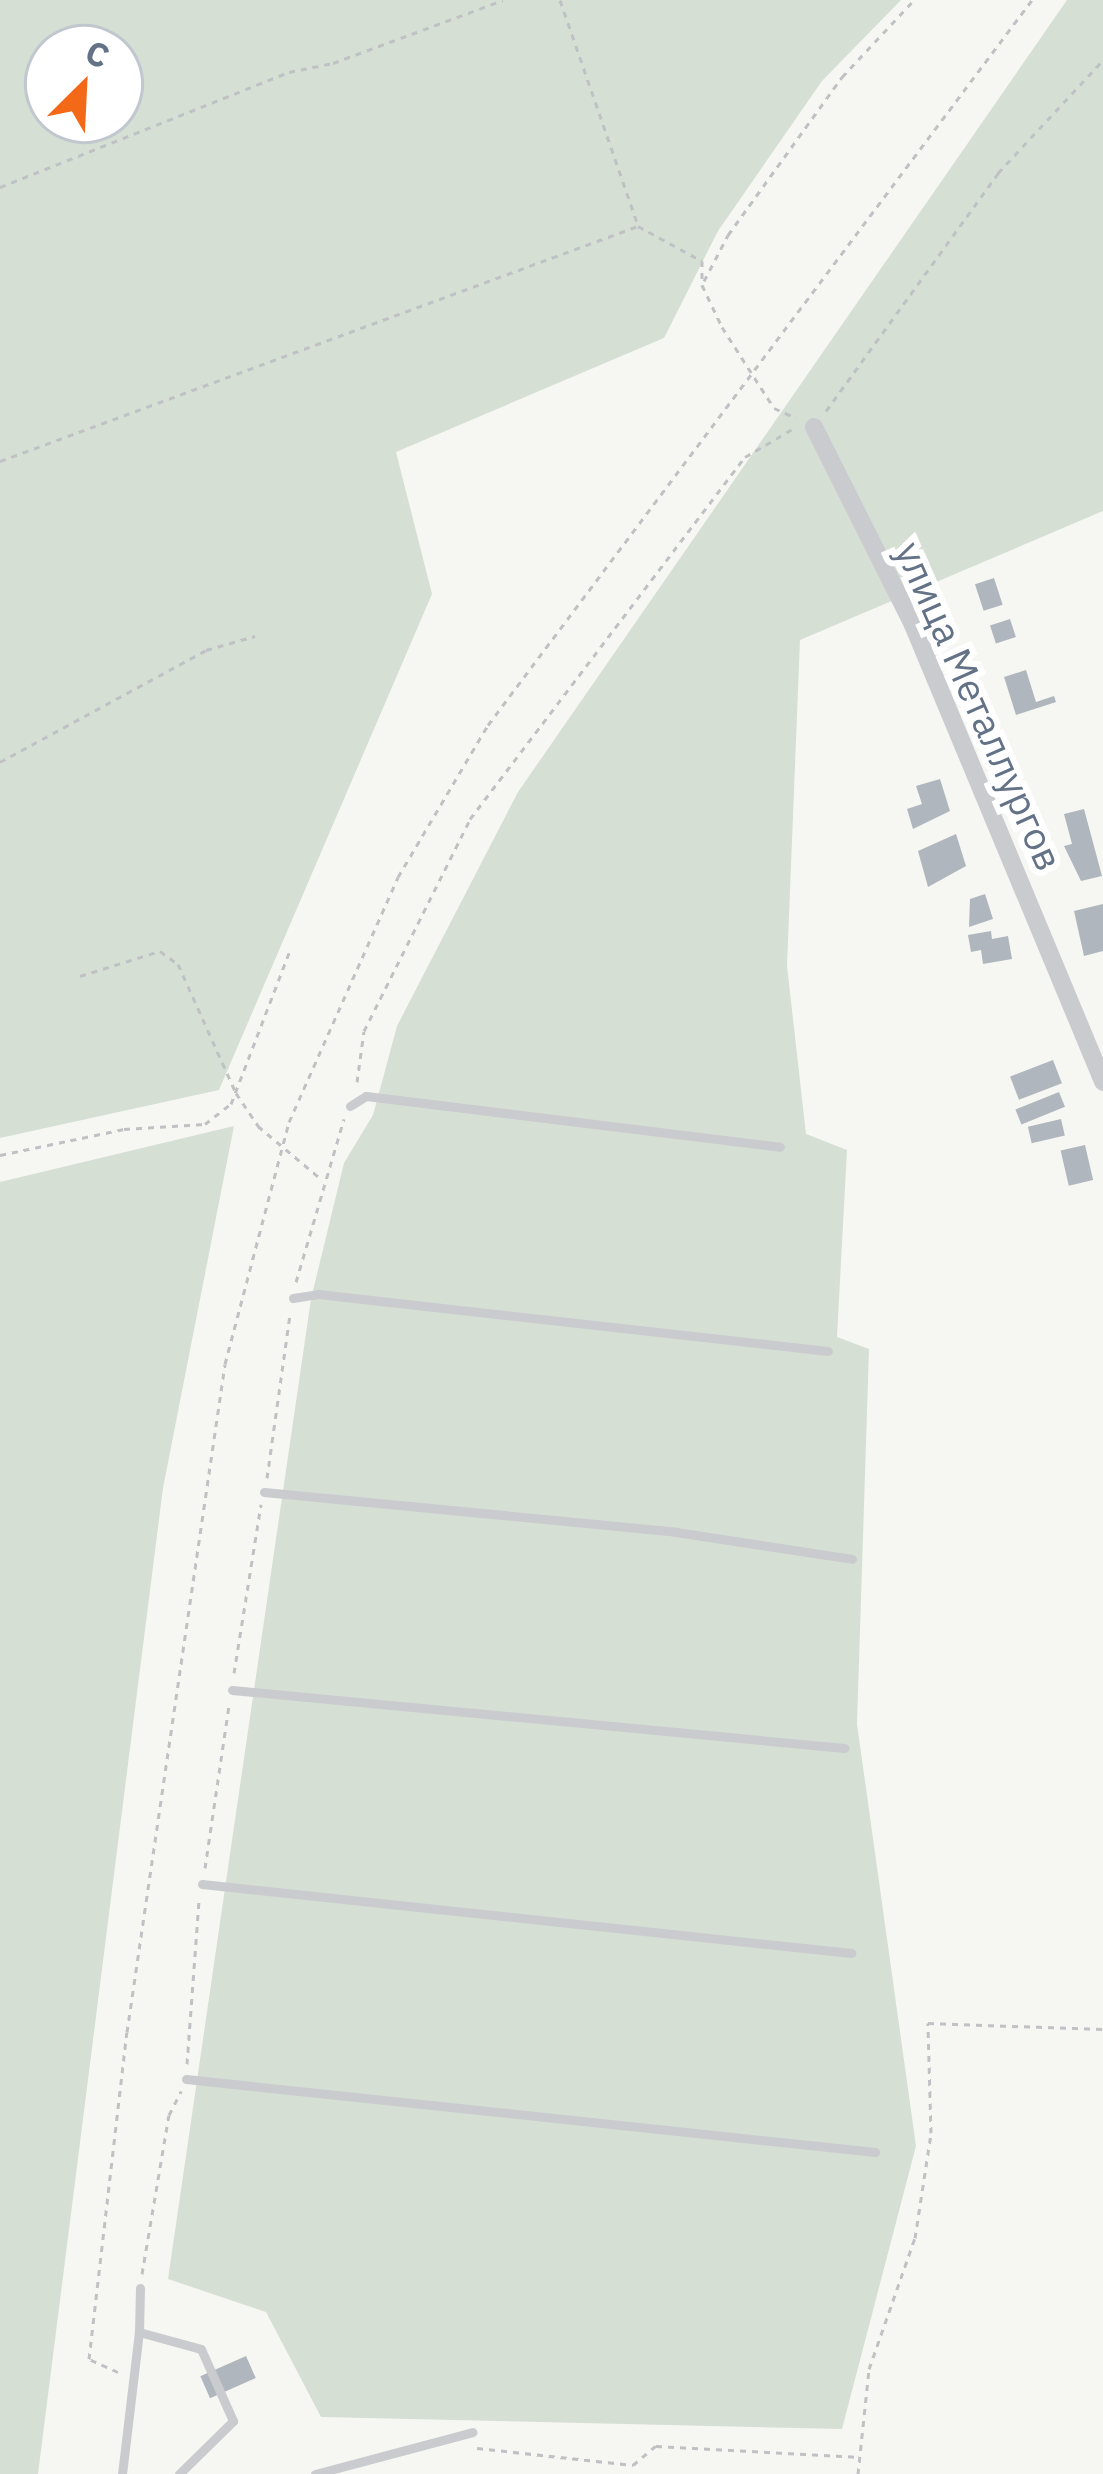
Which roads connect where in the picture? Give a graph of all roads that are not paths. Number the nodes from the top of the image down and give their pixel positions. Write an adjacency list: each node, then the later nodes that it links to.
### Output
1 (814, 427): 2 (street, улица Металлургов)
2 (1103, 1082)
3 (350, 1106): 4 (lane)
4 (780, 1148)
5 (293, 1298): 6 (lane)
6 (828, 1351)
7 (264, 1492): 8 (lane)
8 (852, 1559)
9 (232, 1690): 10 (lane)
10 (844, 1748)
11 (202, 1884): 12 (lane)
12 (851, 1953)
13 (186, 2079): 14 (lane)
14 (875, 2152)
15 (140, 2288): 16 (lane)
16 (139, 2332): 18 (lane); 19 (lane)
17 (473, 2432): 20 (lane)
18 (122, 2474)
19 (179, 2474)
20 (315, 2474)

